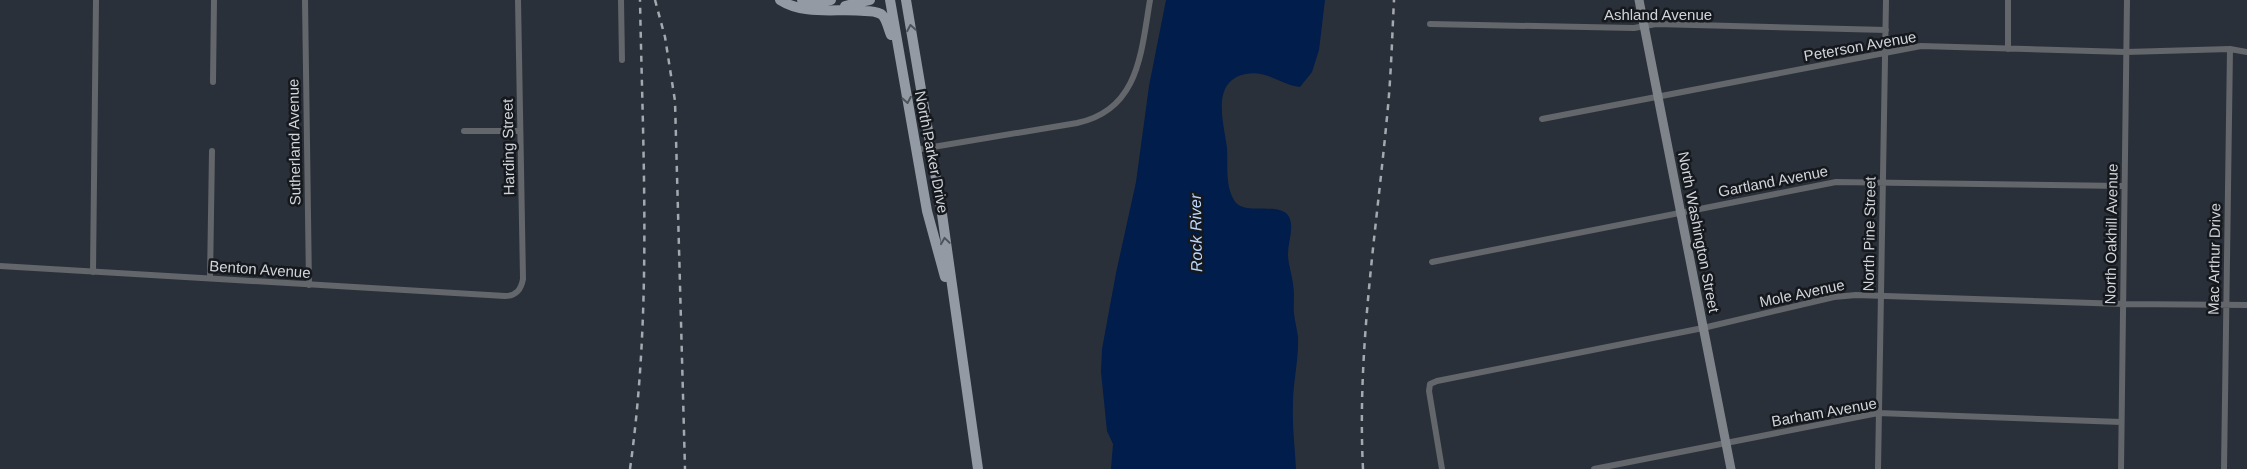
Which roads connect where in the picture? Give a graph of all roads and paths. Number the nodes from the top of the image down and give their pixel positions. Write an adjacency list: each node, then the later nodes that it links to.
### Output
1 (96, 0): 41 (street)
2 (214, 0): 28 (street)
3 (305, 0): 43 (street, Sutherland Avenue)
4 (518, 0): 32 (street, Harding Street)
5 (621, 0): 26 (street)
6 (780, 0): 17 (main road)
7 (802, 0): 8 (main road)
8 (831, 0)
9 (870, 0): 17 (main road)
10 (890, 0): 27 (main road, North Parker Drive)
11 (906, 0): 33 (main road, North Parker Drive, one-way to 11)
12 (1150, 0): 33 (street)
13 (1639, 0): 19 (main road, North Washington Street)
14 (1886, 0): 20 (street, North Pine Street)
15 (2008, 0): 21 (street)
16 (2127, 0): 24 (street, North Oakhill Avenue)
17 (824, 10): 27 (main road)
18 (1430, 24): 19 (street, Ashland Avenue)
19 (1644, 26): 20 (street, Ashland Avenue); 29 (main road, North Washington Street)
20 (1886, 30): 23 (street, North Pine Street)
21 (2008, 49): 23 (street, Peterson Avenue); 24 (street, Peterson Avenue)
22 (2230, 49): 24 (street, Peterson Avenue); 25 (street, Peterson Avenue); 47 (street, Mac Arthur Drive)
23 (1885, 52): 29 (street, Peterson Avenue); 36 (street, North Pine Street)
24 (2126, 52): 37 (street, North Oakhill Avenue)
25 (2247, 52)
26 (622, 60)
27 (901, 67): 34 (main road, North Parker Drive, one-way to 34)
28 (213, 82)
29 (1658, 97): 30 (street, Peterson Avenue); 38 (main road, North Washington Street)
30 (1542, 119)
31 (464, 131): 32 (street)
32 (520, 131): 44 (street, Harding Street)
33 (931, 148): 34 (street); 49 (main road, North Parker Drive, one-way to 33)
34 (915, 150): 49 (main road, North Parker Drive)
35 (212, 151): 42 (street)
36 (1883, 184): 37 (street, Gartland Avenue); 38 (street, Gartland Avenue); 45 (street, North Pine Street)
37 (2124, 186): 46 (street, North Oakhill Avenue)
38 (1681, 212): 39 (street, Gartland Avenue); 50 (main road, North Washington Street)
39 (1432, 262)
40 (0, 266): 41 (street, Benton Avenue)
41 (93, 272): 42 (street, Benton Avenue)
42 (210, 278): 43 (street, Benton Avenue)
43 (309, 284): 44 (street, Benton Avenue)
44 (517, 292)
45 (1881, 296): 46 (street, Mole Avenue); 50 (street, Mole Avenue); 51 (street, North Pine Street)
46 (2123, 304): 47 (street, Mole Avenue); 52 (street, North Oakhill Avenue)
47 (2226, 305): 48 (street, Mole Avenue); 60 (street, Mac Arthur Drive)
48 (2247, 305)
49 (954, 306): 54 (main road, North Parker Drive)
50 (1703, 328): 53 (main road, North Washington Street); 55 (street, Mole Avenue)
51 (1878, 413): 52 (street, Barham Avenue); 53 (street, Barham Avenue); 58 (street, North Pine Street)
52 (2121, 422): 59 (street, North Oakhill Avenue)
53 (1726, 443): 56 (street, Barham Avenue); 57 (main road, North Washington Street)
54 (978, 469)
55 (1442, 469)
56 (1594, 469)
57 (1731, 469)
58 (1878, 469)
59 (2121, 469)
60 (2224, 469)

